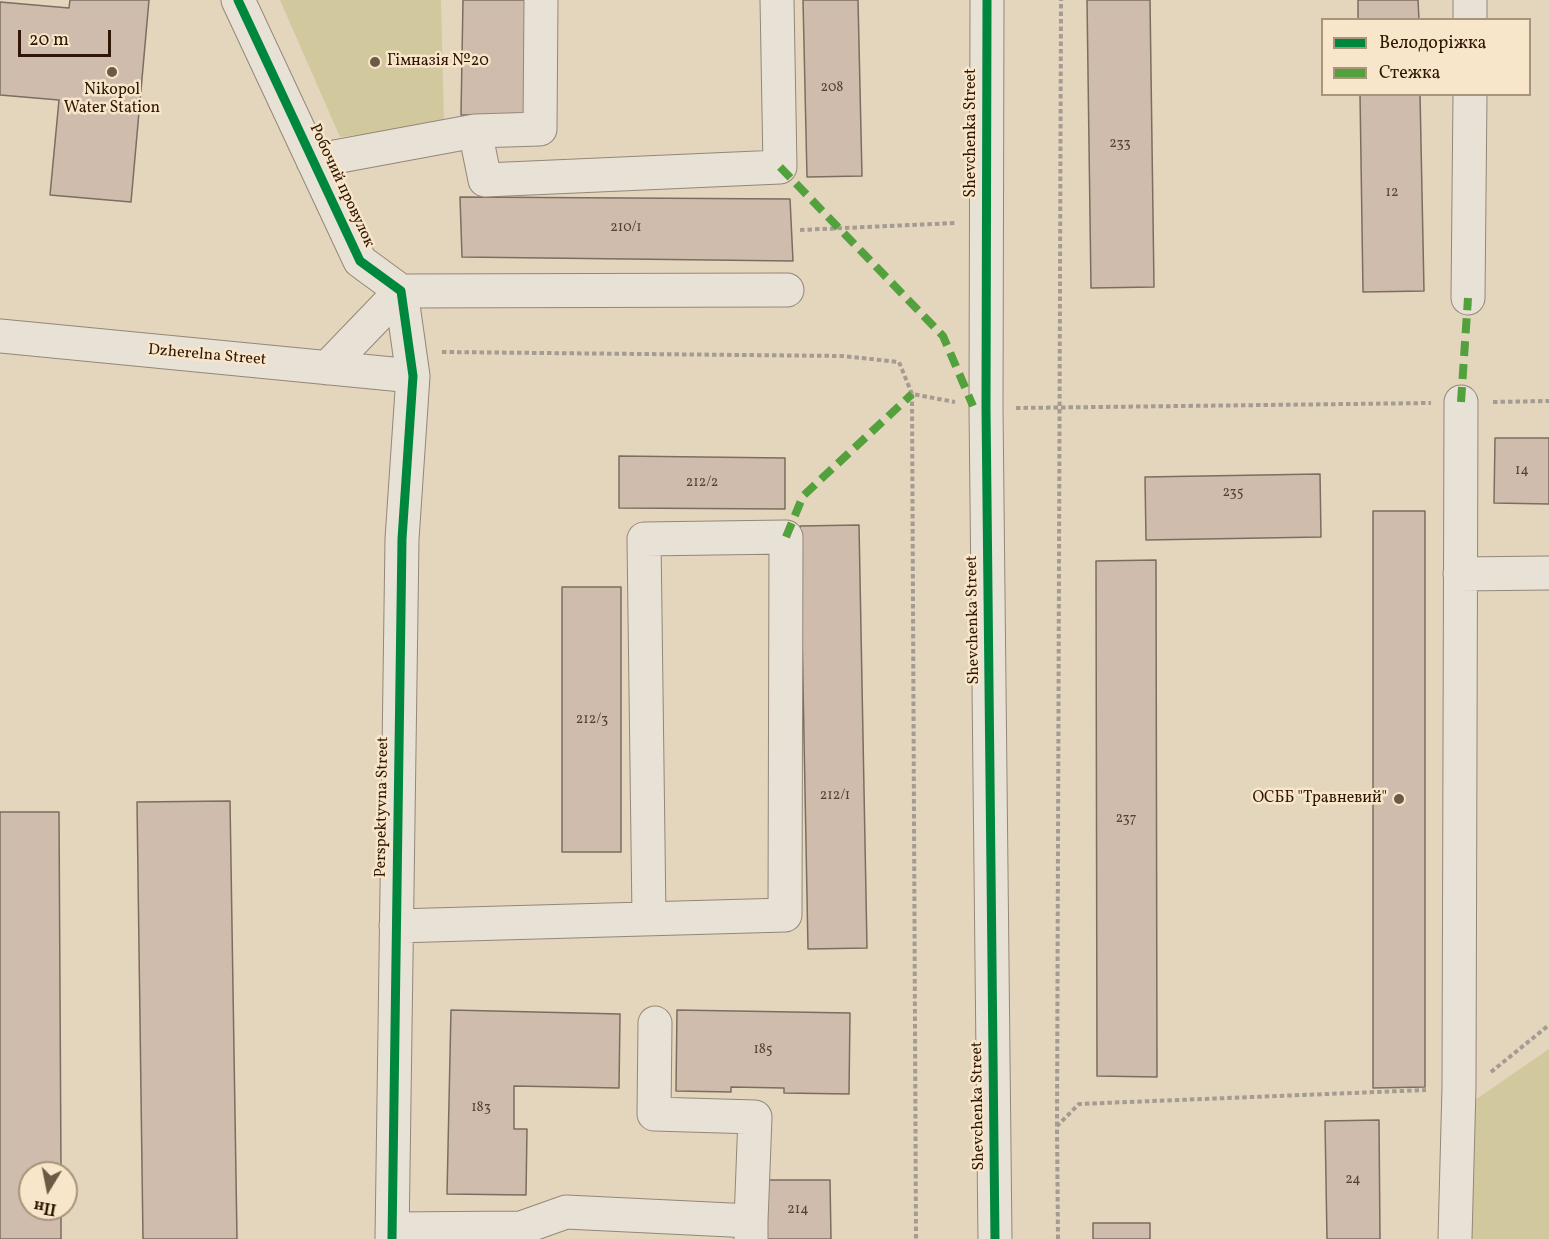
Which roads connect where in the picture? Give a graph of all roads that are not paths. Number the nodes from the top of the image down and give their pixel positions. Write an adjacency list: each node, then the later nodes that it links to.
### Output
1 (238, 0): 9 (street, Робочий провулок)
2 (541, 0): 8 (street)
3 (777, 0): 8 (street)
4 (987, 0): 25 (street, Shevchenka Street)
5 (1470, 0): 6 (street)
6 (1470, 18)
7 (1470, 96): 12 (street)
8 (475, 130): 9 (street)
9 (313, 161): 11 (street, Робочий провулок)
10 (788, 290): 11 (street)
11 (401, 291): 14 (street); 15 (street)
12 (1468, 298)
13 (0, 336): 15 (street, Dzherelna Street)
14 (411, 364): 15 (street, Dzherelna Street); 20 (street, Perspektyvna Street)
15 (327, 368)
16 (1461, 402): 18 (street)
17 (1549, 573): 18 (street)
18 (1460, 574): 26 (street)
19 (649, 918): 19 (street); 20 (street)
20 (396, 926): 24 (street, Perspektyvna Street)
21 (656, 1023): 23 (street)
22 (566, 1226): 23 (street); 24 (street)
23 (751, 1230)
24 (392, 1234)
25 (995, 1239)
26 (1455, 1239)

